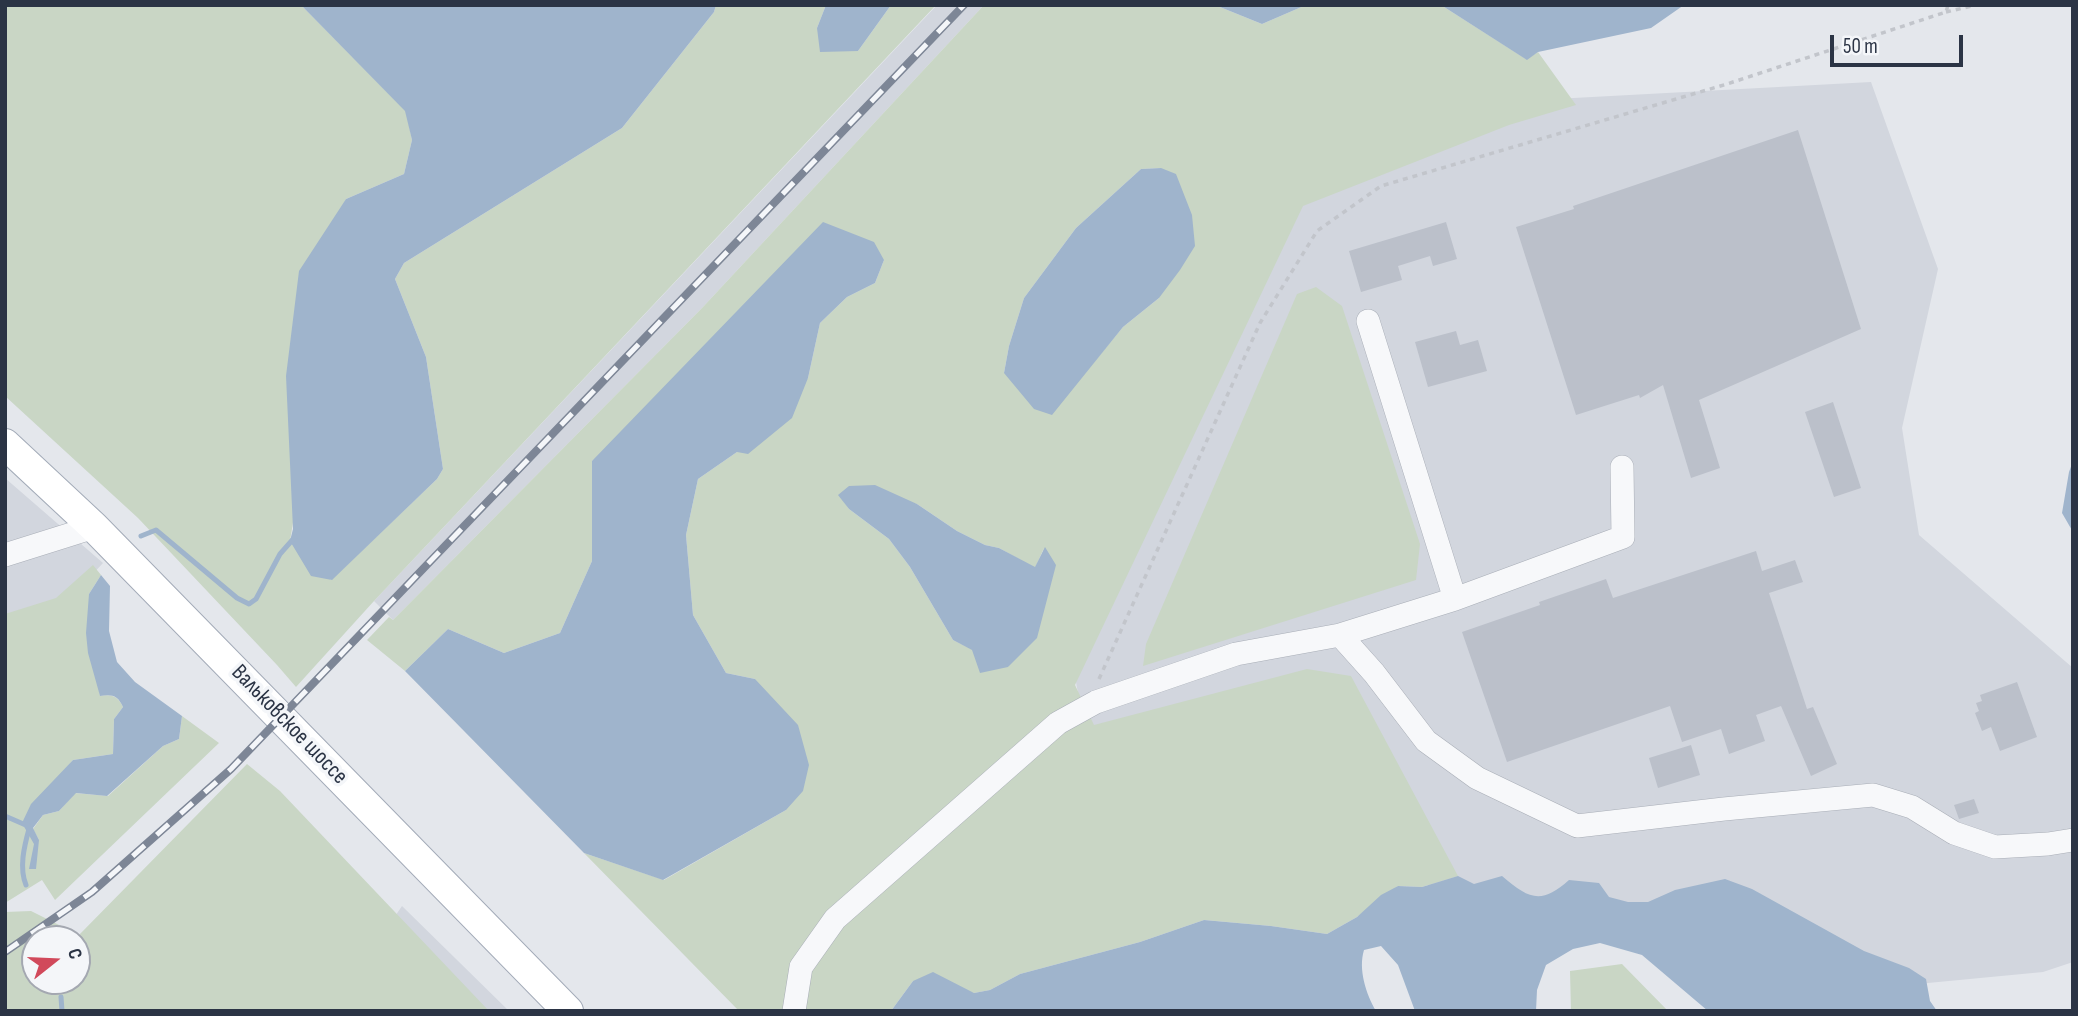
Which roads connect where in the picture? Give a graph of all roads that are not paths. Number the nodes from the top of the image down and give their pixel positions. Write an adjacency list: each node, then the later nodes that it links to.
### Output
1 (1368, 321): 6 (lane)
2 (5, 444): 4 (main road, Вальковское шоссе)
3 (1622, 467): 6 (lane)
4 (94, 527): 5 (lane); 9 (main road, Вальковское шоссе)
5 (5, 555)
6 (1455, 599): 7 (lane)
7 (1340, 635): 8 (lane); 10 (lane)
8 (2073, 840)
9 (563, 1009)
10 (793, 1011)

